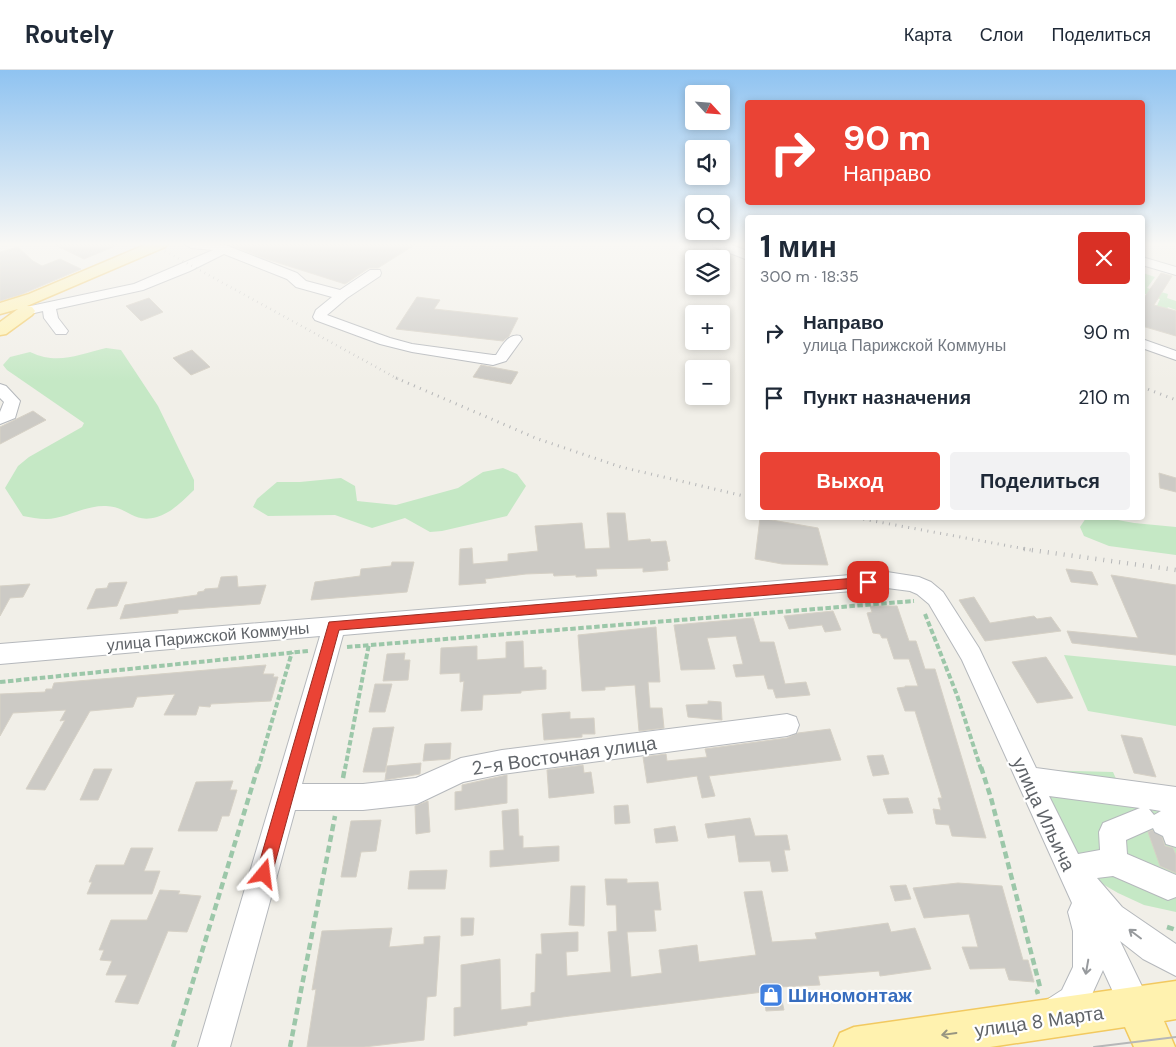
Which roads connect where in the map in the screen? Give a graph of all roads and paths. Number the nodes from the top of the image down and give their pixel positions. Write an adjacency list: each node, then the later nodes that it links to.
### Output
1 (54, 290): 8 (main road)
2 (60, 290): 9 (main road)
3 (126, 290): 7 (street)
4 (319, 290): 6 (street)
5 (350, 290): 6 (street)
6 (342, 295): 13 (street)
7 (48, 307): 9 (street); 12 (street)
8 (0, 309)
9 (26, 311): 10 (main road); 11 (main road)
10 (0, 319)
11 (0, 330)
12 (61, 331)
13 (515, 339)
14 (1145, 344): 15 (street)
15 (1176, 356)
16 (0, 390): 17 (street)
17 (0, 418)
18 (920, 593): 19 (street, улица Парижской Коммуны); 21 (path); 26 (street, улица Ильича); 37 (path)
19 (375, 622): 20 (street, улица Парижской Коммуны); 21 (path)
20 (331, 637): 21 (path); 22 (path); 23 (street, улица Парижской Коммуны); 27 (street)
21 (368, 645): 28 (path)
22 (292, 652): 24 (path); 38 (path)
23 (0, 654)
24 (0, 682)
25 (787, 725): 28 (street, 2-я Восточная улица)
26 (1028, 780): 29 (street); 32 (street, улица Ильича)
27 (286, 797): 28 (street, 2-я Восточная улица); 39 (street)
28 (339, 797): 40 (path)
29 (1176, 800)
30 (1161, 826): 31 (street)
31 (1114, 862): 32 (street); 33 (street)
32 (1070, 869): 34 (street, one-way to 32); 36 (street, улица Ильича); 37 (street, one-way to 37)
33 (1168, 886)
34 (1176, 961)
35 (1176, 1000): 36 (main road, улица 8 Марта)
36 (1136, 1006): 37 (main road, улица 8 Марта); 42 (main road, улица Ильича)
37 (1044, 1019): 41 (main road, улица 8 Марта, one-way to 41)
38 (173, 1047)
39 (214, 1047)
40 (290, 1047)
41 (854, 1047)
42 (1156, 1047)

